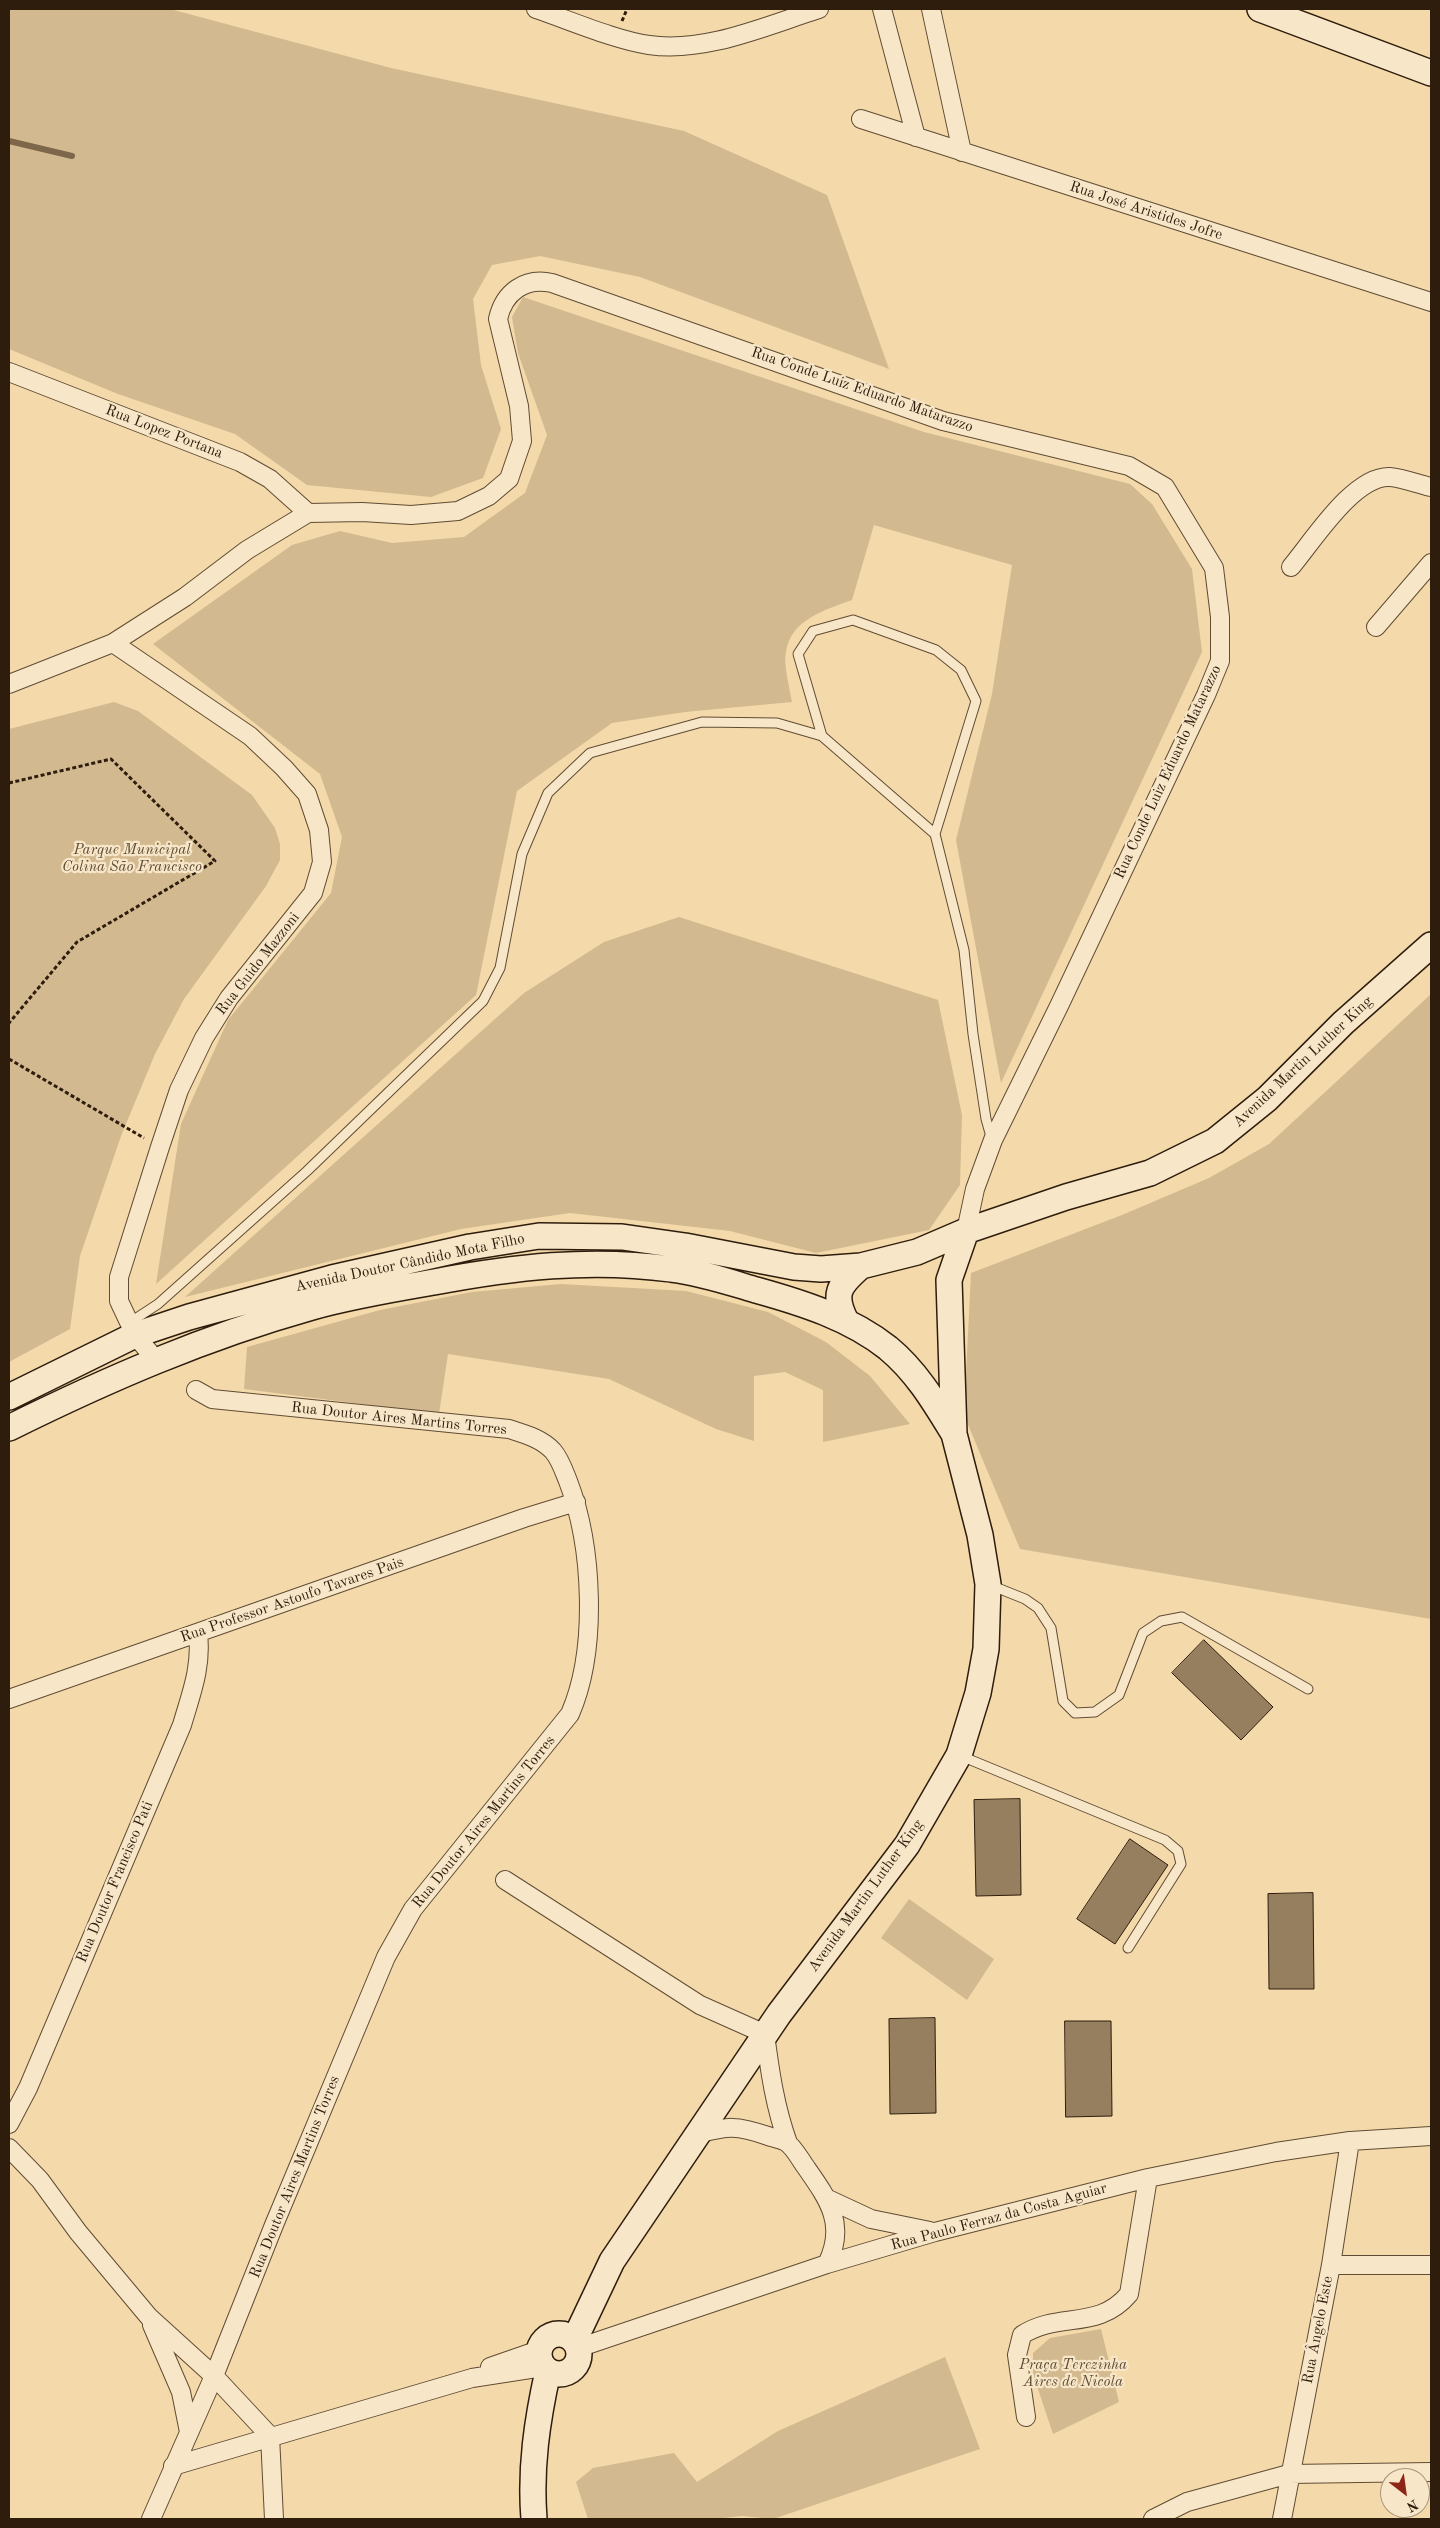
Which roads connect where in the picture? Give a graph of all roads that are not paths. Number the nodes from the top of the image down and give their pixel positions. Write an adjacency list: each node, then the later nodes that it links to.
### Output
1 (536, 9): 2 (street)
2 (819, 9)
3 (882, 9): 8 (street)
4 (931, 9): 9 (street)
5 (1260, 9): 6 (main road)
6 (1431, 73)
7 (861, 119): 8 (street, Rua José Aristides Jofre)
8 (916, 137): 9 (street, Rua José Aristides Jofre)
9 (962, 152): 10 (street, Rua José Aristides Jofre)
10 (1431, 302)
11 (9, 372): 13 (street, Rua Lopez Portana)
12 (1431, 487): 15 (street)
13 (308, 513): 17 (street); 22 (street, Rua Conde Luiz Eduardo Matarazzo)
14 (1431, 563): 16 (street)
15 (1291, 567)
16 (1376, 627)
17 (113, 643): 18 (street); 28 (street, Rua Guido Mazzoni)
18 (9, 684)
19 (822, 736): 20 (lane); 20 (lane); 28 (lane)
20 (935, 834): 22 (lane)
21 (1431, 945): 23 (main road, Avenida Martin Luther King)
22 (993, 1140): 23 (street, Rua Conde Luiz Eduardo Matarazzo)
23 (966, 1231): 24 (main road, Avenida Martin Luther King); 26 (main road, Avenida Martin Luther King)
24 (917, 1252): 25 (main road, Avenida Martin Luther King); 26 (main road)
25 (860, 1266): 27 (main road); 28 (main road, Avenida Doutor Cândido Mota Filho)
26 (949, 1280): 29 (main road, Avenida Martin Luther King)
27 (846, 1321): 30 (main road, Avenida Doutor Cândido Mota Filho); 31 (main road, Avenida Martin Luther King)
28 (132, 1329): 30 (street, Rua Guido Mazzoni); 33 (main road, Avenida Doutor Cândido Mota Filho)
29 (952, 1355): 31 (main road); 35 (main road, Avenida Martin Luther King)
30 (155, 1359): 34 (main road, Avenida Doutor Cândido Mota Filho)
31 (910, 1369): 35 (main road, Avenida Martin Luther King)
32 (196, 1390): 36 (street, Rua Doutor Aires Martins Torres)
33 (9, 1397)
34 (9, 1428)
35 (954, 1434): 37 (main road, Avenida Martin Luther King)
36 (576, 1502): 38 (street, Rua Professor Astoufo Tavares Pais); 60 (street, Rua Doutor Aires Martins Torres)
37 (988, 1584): 39 (lane); 41 (main road, Avenida Martin Luther King)
38 (198, 1634): 40 (street, Rua Professor Astoufo Tavares Pais); 45 (street, Rua Doutor Francisco Pati)
39 (1308, 1689)
40 (9, 1700)
41 (959, 1755): 43 (lane); 44 (main road, Avenida Martin Luther King)
42 (505, 1880): 44 (street)
43 (1128, 1948)
44 (766, 2034): 46 (main road, Avenida Martin Luther King); 49 (street)
45 (9, 2124)
46 (697, 2134): 49 (street); 58 (main road, Avenida Martin Luther King)
47 (1431, 2136): 48 (street, Rua Paulo Ferraz da Costa Aguiar)
48 (1350, 2140): 51 (street, Rua Paulo Ferraz da Costa Aguiar); 55 (street, Rua Ângelo Este)
49 (788, 2143): 52 (street)
50 (9, 2148): 57 (street)
51 (1148, 2178): 53 (street, Rua Paulo Ferraz da Costa Aguiar); 61 (street)
52 (828, 2199): 53 (street); 54 (street)
53 (935, 2232): 54 (street, Rua Paulo Ferraz da Costa Aguiar)
54 (828, 2264): 58 (street, Rua Paulo Ferraz da Costa Aguiar)
55 (1331, 2265): 56 (street); 66 (street, Rua Ângelo Este)
56 (1431, 2265)
57 (149, 2317): 60 (street); 62 (street)
58 (571, 2341): 59 (main road); 59 (main road)
59 (548, 2365): 63 (street); 69 (main road)
60 (214, 2376): 62 (street, Rua Doutor Aires Martins Torres); 63 (street)
61 (1026, 2416)
62 (188, 2432): 64 (street, Rua Doutor Aires Martins Torres)
63 (270, 2436): 64 (street); 68 (street)
64 (173, 2466): 67 (street, Rua Doutor Aires Martins Torres)
65 (1431, 2472): 66 (street)
66 (1289, 2474): 70 (street); 71 (street, Rua Ângelo Este)
67 (151, 2519)
68 (274, 2519)
69 (534, 2519)
70 (1153, 2519)
71 (1282, 2519)

